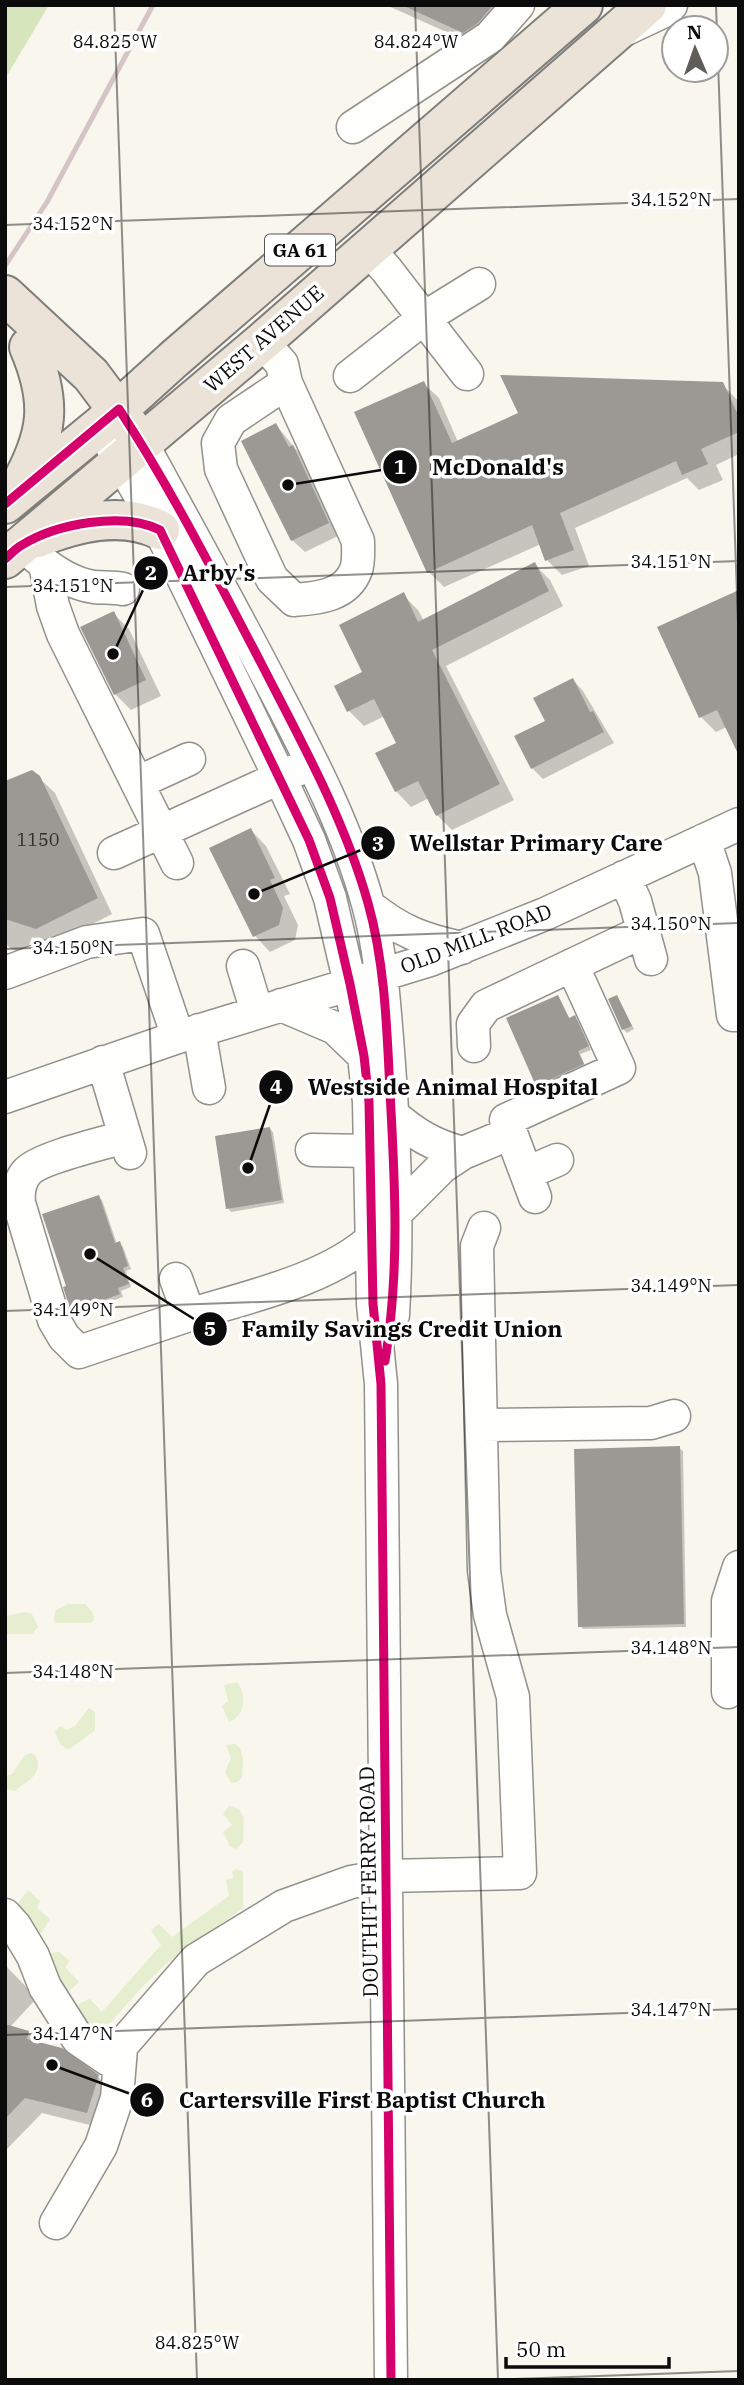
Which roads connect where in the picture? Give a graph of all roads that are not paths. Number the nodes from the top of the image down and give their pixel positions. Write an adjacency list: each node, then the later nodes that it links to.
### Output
1 (519, 5): 6 (street)
2 (583, 5): 13 (main road, WEST AVENUE / GA 61)
3 (647, 5): 5 (main road, WEST AVENUE / GA 61)
4 (671, 5): 5 (street)
5 (612, 36): 7 (main road, WEST AVENUE / GA 61)
6 (353, 127)
7 (368, 249): 10 (street); 12 (main road, WEST AVENUE / GA 61)
8 (479, 284): 10 (street)
9 (5, 295): 14 (main road)
10 (424, 318): 15 (street); 16 (street)
11 (17, 337): 18 (main road); 20 (main road)
12 (261, 342): 17 (street); 19 (main road, WEST AVENUE / GA 61)
13 (174, 359): 14 (main road); 18 (main road, WEST AVENUE / GA 61)
14 (80, 363): 18 (main road)
15 (467, 374)
16 (350, 376)
17 (286, 383): 23 (street); 23 (street)
18 (109, 418): 19 (main road); 20 (main road, WEST AVENUE / GA 61)
19 (132, 453): 21 (street, DOUTHIT FERRY ROAD); 22 (main road, WEST AVENUE / GA 61); 24 (street, DOUTHIT FERRY ROAD)
20 (9, 501)
21 (160, 530): 22 (main road); 26 (street, DOUTHIT FERRY ROAD)
22 (24, 556): 25 (street); 25 (street)
23 (272, 579): 24 (street)
24 (228, 600): 26 (street); 28 (street, DOUTHIT FERRY ROAD)
25 (53, 606): 30 (street)
26 (200, 612): 29 (street, DOUTHIT FERRY ROAD)
27 (189, 759): 30 (street)
28 (313, 763): 29 (street); 37 (street, DOUTHIT FERRY ROAD)
29 (280, 778): 32 (street); 44 (street, DOUTHIT FERRY ROAD)
30 (137, 783): 32 (street)
31 (739, 824): 33 (street, OLD MILL ROAD)
32 (162, 831): 34 (street); 35 (street)
33 (704, 840): 36 (street, OLD MILL ROAD); 38 (street)
34 (114, 853)
35 (177, 863)
36 (624, 877): 39 (street, OLD MILL ROAD); 40 (street)
37 (369, 906): 39 (street); 43 (street, DOUTHIT FERRY ROAD)
38 (730, 925): 46 (street)
39 (462, 948): 43 (street, OLD MILL ROAD)
40 (572, 965): 48 (street); 54 (street)
41 (243, 966): 45 (street)
42 (5, 973): 47 (street)
43 (380, 975): 44 (street, OLD MILL ROAD); 53 (street, DOUTHIT FERRY ROAD)
44 (350, 984): 45 (street, OLD MILL ROAD); 49 (street, DOUTHIT FERRY ROAD)
45 (269, 1009): 47 (street, OLD MILL ROAD); 49 (street)
46 (739, 1015)
47 (188, 1033): 50 (street, OLD MILL ROAD); 51 (street)
48 (474, 1046)
49 (363, 1056): 56 (street, DOUTHIT FERRY ROAD)
50 (103, 1062): 52 (street, OLD MILL ROAD); 65 (street)
51 (209, 1088)
52 (5, 1097)
53 (392, 1114): 57 (street); 59 (street, DOUTHIT FERRY ROAD)
54 (506, 1120): 57 (street); 58 (street)
55 (312, 1150): 56 (street)
56 (371, 1151): 61 (street, DOUTHIT FERRY ROAD)
57 (463, 1153): 59 (street)
58 (557, 1160)
59 (396, 1213): 66 (street, DOUTHIT FERRY ROAD)
60 (484, 1228): 68 (street)
61 (373, 1238): 62 (street); 64 (street, DOUTHIT FERRY ROAD)
62 (322, 1272): 64 (street); 65 (street)
63 (176, 1279): 65 (street)
64 (373, 1304): 66 (street, DOUTHIT FERRY ROAD)
65 (189, 1315)
66 (381, 1384): 71 (street, DOUTHIT FERRY ROAD)
67 (674, 1416): 68 (street)
68 (481, 1425): 71 (street)
69 (739, 1567): 70 (street)
70 (728, 1692)
71 (386, 1876): 73 (street); 75 (street, DOUTHIT FERRY ROAD)
72 (5, 1914): 73 (street)
73 (121, 2048): 74 (street)
74 (56, 2223)
75 (391, 2380)

